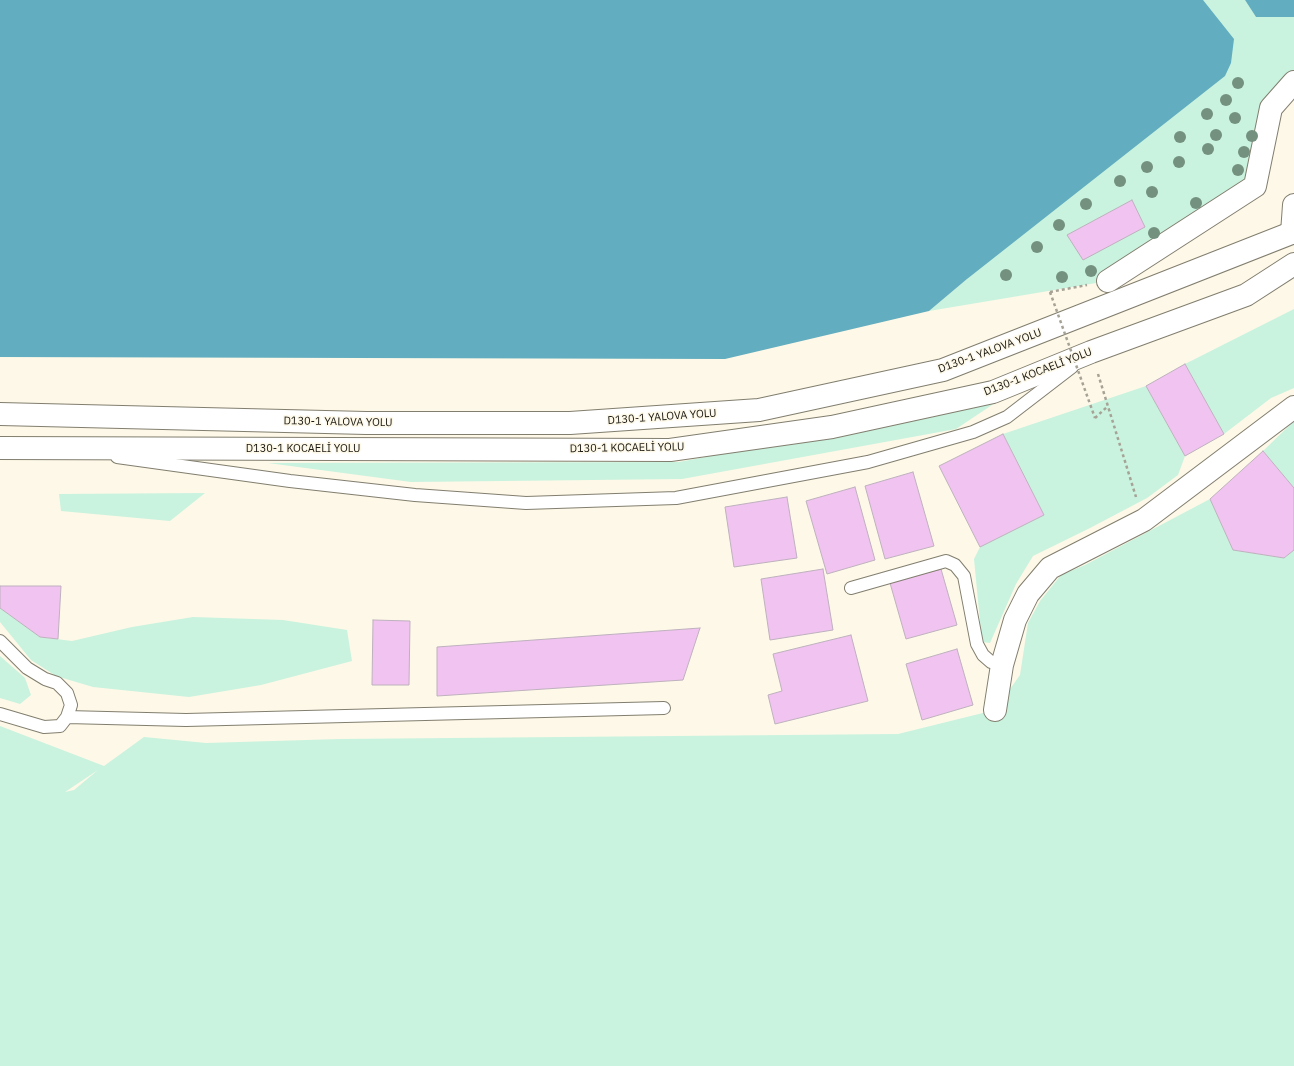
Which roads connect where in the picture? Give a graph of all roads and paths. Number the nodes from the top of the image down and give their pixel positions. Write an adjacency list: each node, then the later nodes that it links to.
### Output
1 (1294, 82): 5 (main road)
2 (1294, 205): 3 (main road)
3 (1293, 233): 9 (main road, D130-1 YALOVA YOLU)
4 (1294, 264): 6 (main road, D130-1 KOCAELİ YOLU)
5 (1108, 281): 7 (path, bridge)
6 (1091, 352): 7 (path); 11 (main road, D130-1 KOCAELİ YOLU); 11 (lane)
7 (1108, 406): 13 (path)
8 (1294, 407): 13 (main road)
9 (0, 414)
10 (0, 448): 11 (main road, D130-1 KOCAELİ YOLU)
11 (46, 448): 12 (lane)
12 (0, 458)
13 (1144, 520): 16 (main road)
14 (851, 588): 16 (lane)
15 (0, 641): 20 (lane)
16 (1002, 665): 18 (main road)
17 (664, 708): 20 (lane)
18 (995, 710)
19 (0, 714): 20 (lane)
20 (67, 717)

